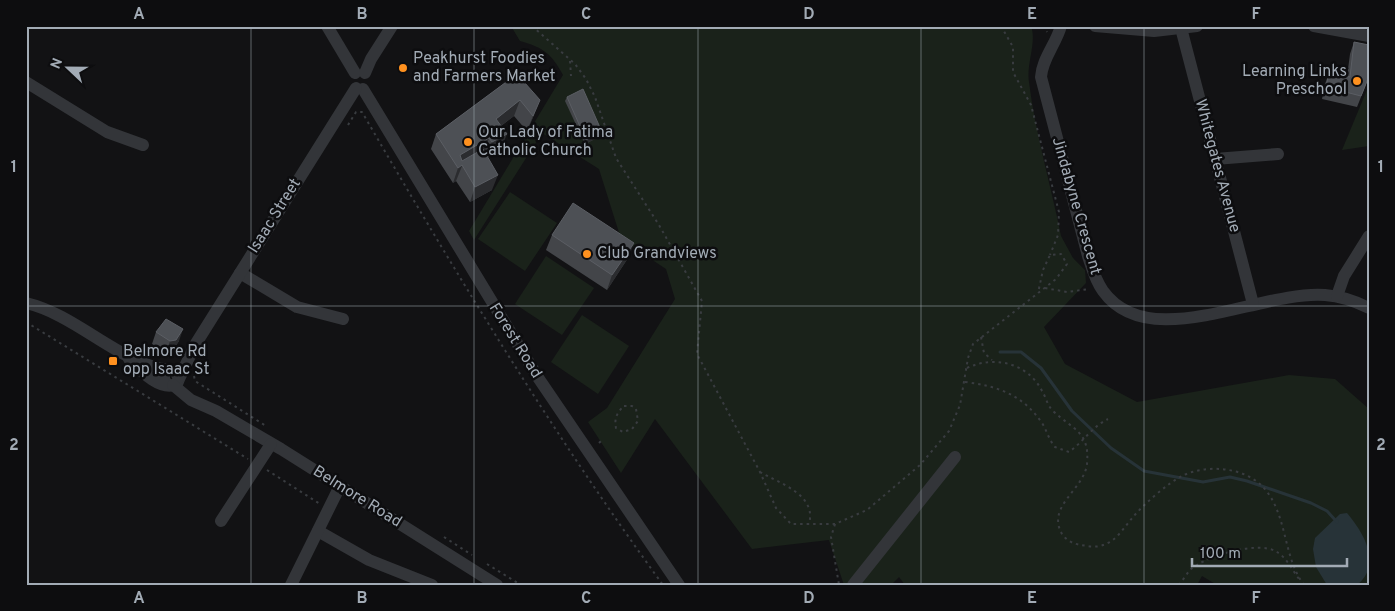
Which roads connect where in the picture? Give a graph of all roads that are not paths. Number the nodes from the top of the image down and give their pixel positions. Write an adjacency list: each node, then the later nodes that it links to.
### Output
1 (327, 26): 9 (street)
2 (392, 26): 9 (street)
3 (1061, 26): 19 (street, Jindabyne Crescent)
4 (1095, 26): 7 (street)
5 (1197, 26): 7 (street)
6 (1314, 26): 8 (street)
7 (1174, 28): 14 (street, Whitegates Avenue)
8 (1369, 36)
9 (360, 73): 11 (street)
10 (26, 82): 12 (street)
11 (360, 89): 16 (street, Isaac Street); 31 (street, Forest Road)
12 (143, 144)
13 (1278, 154): 14 (street)
14 (1215, 159): 19 (street, Whitegates Avenue)
15 (1369, 236): 17 (street)
16 (240, 273): 21 (street); 22 (street, Isaac Street)
17 (1337, 296): 19 (street, Jindabyne Crescent); 20 (street, Jindabyne Crescent)
18 (26, 303): 22 (street, Belmore Road)
19 (1253, 304)
20 (1369, 308)
21 (343, 319)
22 (173, 375): 23 (street, Belmore Road)
23 (271, 444): 25 (street, Belmore Road); 26 (street)
24 (955, 458): 32 (street)
25 (340, 486): 27 (street); 30 (street, Belmore Road)
26 (221, 521)
27 (318, 531): 28 (street); 29 (street)
28 (291, 585)
29 (432, 585)
30 (497, 585)
31 (679, 585)
32 (853, 585)

